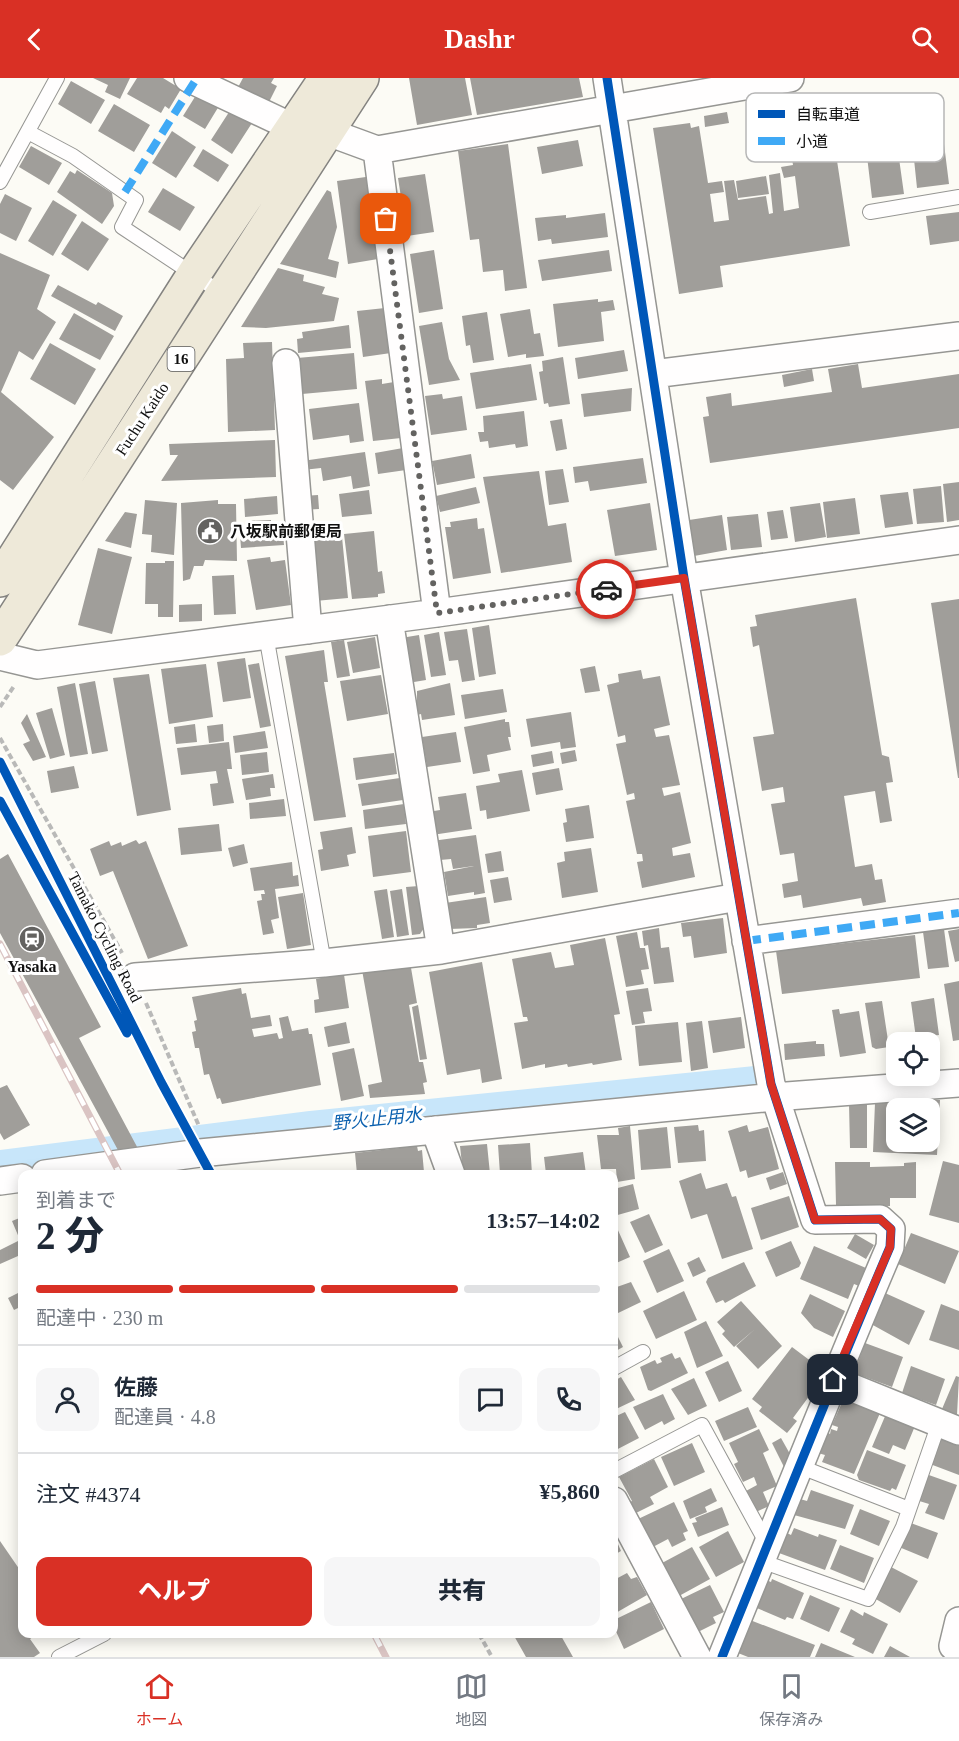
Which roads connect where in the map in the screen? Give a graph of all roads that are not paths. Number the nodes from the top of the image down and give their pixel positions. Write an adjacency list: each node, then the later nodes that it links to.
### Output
1 (57, 78): 9 (lane)
2 (188, 78): 8 (street)
3 (326, 78): 8 (main road, Fuchu Kaido / 16)
4 (362, 78): 10 (main road, Fuchu Kaido / 16)
5 (607, 78): 7 (street)
6 (790, 78): 7 (street)
7 (614, 109): 11 (street); 19 (street)
8 (294, 128): 10 (street); 15 (main road, Fuchu Kaido / 16)
9 (28, 132): 12 (lane); 15 (lane)
10 (328, 132): 11 (street); 16 (main road, Fuchu Kaido / 16)
11 (377, 150): 23 (street)
12 (0, 182)
13 (959, 197): 14 (lane)
14 (870, 212)
15 (194, 274): 16 (lane); 22 (main road, Fuchu Kaido / 16)
16 (223, 294): 27 (main road, Fuchu Kaido / 16)
17 (959, 336): 19 (street)
18 (286, 363): 25 (street)
19 (653, 374): 21 (street)
20 (959, 540): 21 (street)
21 (684, 578): 23 (street); 29 (street)
22 (0, 580)
23 (437, 613): 24 (street)
24 (389, 619): 25 (street); 32 (street)
25 (308, 630): 26 (street)
26 (266, 635): 28 (street); 33 (lane)
27 (0, 639)
28 (0, 656)
29 (738, 897): 31 (street); 32 (street)
30 (959, 913): 31 (street)
31 (746, 941): 36 (street)
32 (441, 950): 33 (street)
33 (324, 963): 34 (street)
34 (135, 977)
35 (959, 1083): 36 (street)
36 (774, 1097): 37 (street); 44 (street)
37 (435, 1131): 38 (street); 39 (street)
38 (73, 1170)
39 (450, 1170)
40 (18, 1179): 41 (street)
41 (0, 1181)
42 (643, 1352): 43 (lane)
43 (618, 1366)
44 (833, 1380): 45 (street); 46 (street)
45 (949, 1427): 49 (lane)
46 (801, 1467): 49 (lane); 50 (street)
47 (618, 1469): 50 (lane)
48 (618, 1509): 55 (street)
49 (909, 1509): 50 (lane)
50 (765, 1554): 56 (street)
51 (959, 1621): 53 (street)
52 (96, 1638): 54 (lane)
53 (959, 1650)
54 (59, 1657)
55 (697, 1657)
56 (722, 1657)

